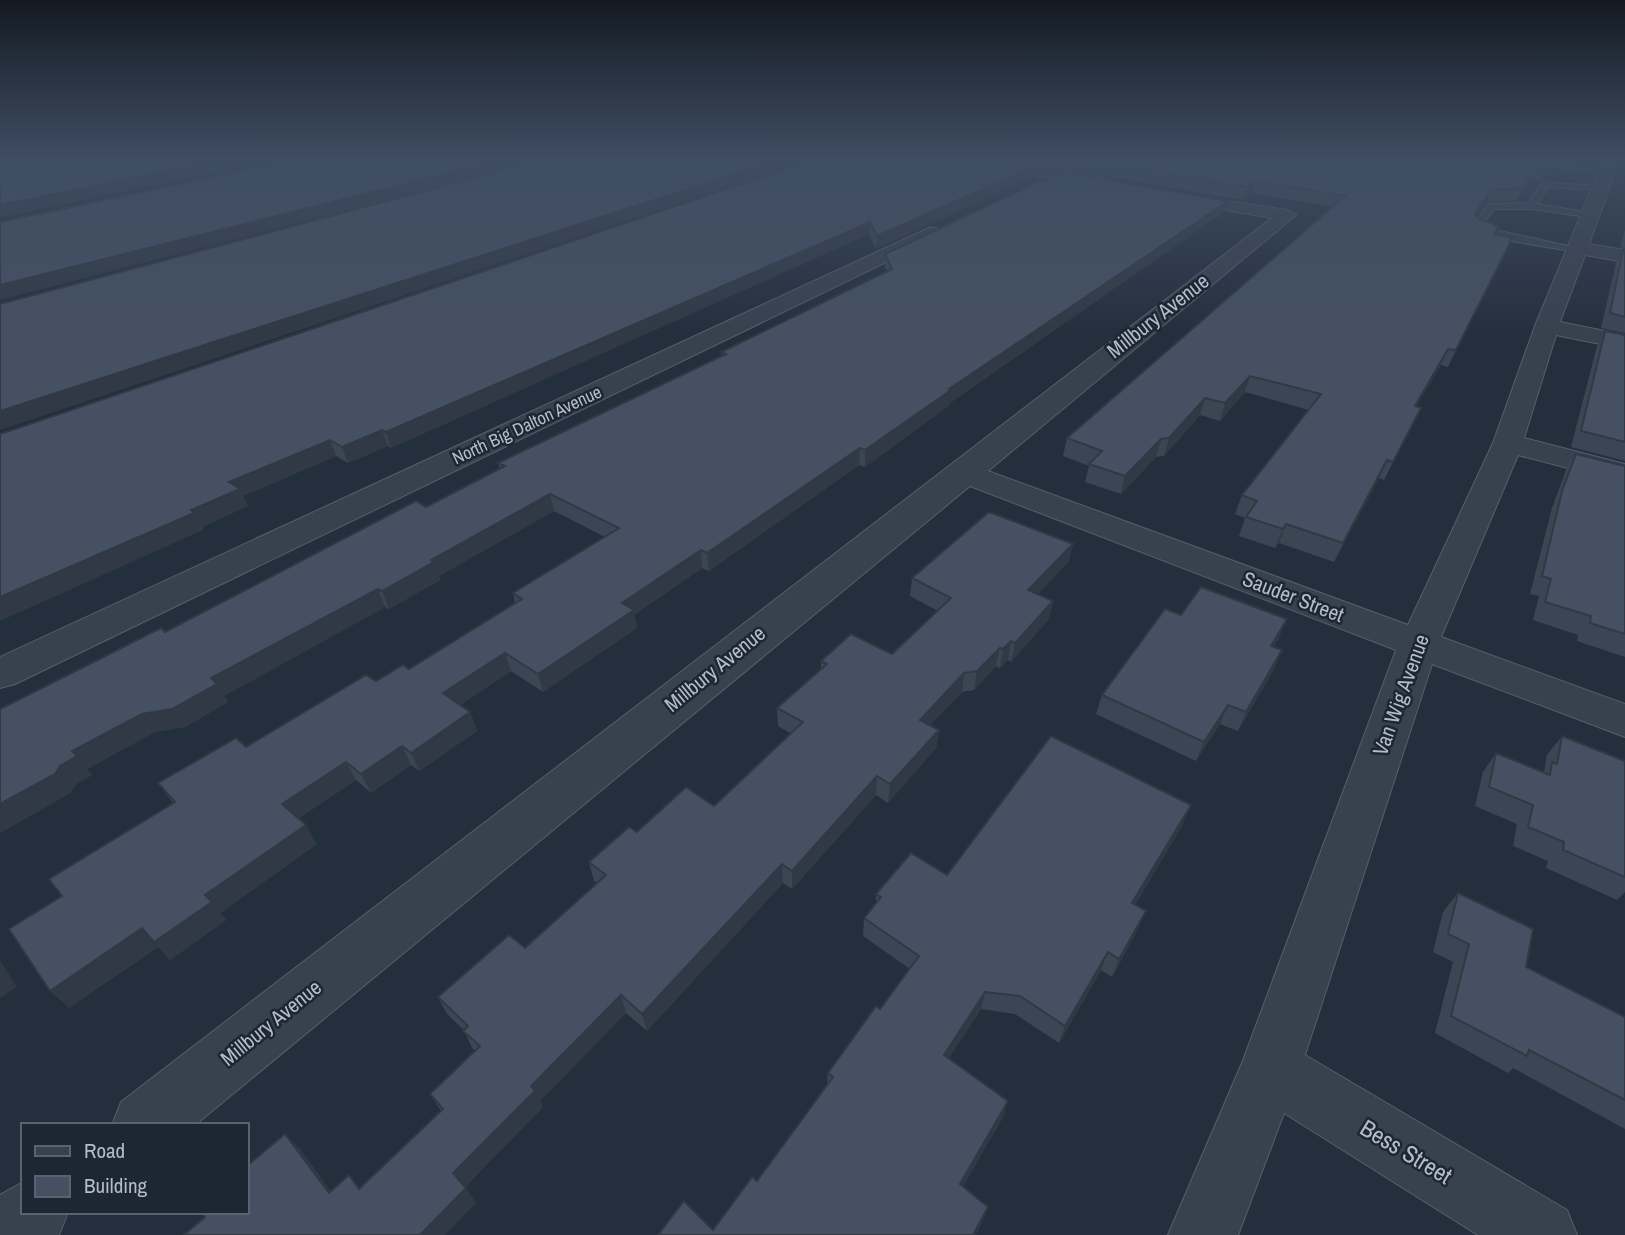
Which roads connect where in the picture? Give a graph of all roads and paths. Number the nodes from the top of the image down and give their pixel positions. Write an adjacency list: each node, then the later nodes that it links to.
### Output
1 (1285, 217): 11 (street, Millbury Avenue)
2 (1483, 217): 3 (lane)
3 (1554, 217)
4 (1592, 217): 8 (street, Van Wig Avenue)
5 (1605, 217): 7 (street)
6 (954, 222): 14 (street, North Big Dalton Avenue)
7 (1625, 256)
8 (1547, 326): 9 (street); 10 (street, Van Wig Avenue)
9 (1625, 342)
10 (1508, 443): 12 (street); 13 (street, Van Wig Avenue)
11 (962, 471): 13 (street, Sauder Street); 17 (street, Millbury Avenue)
12 (1625, 474)
13 (1418, 645): 15 (street, Sauder Street); 16 (street, Van Wig Avenue)
14 (0, 674)
15 (1625, 720)
16 (1270, 1069): 20 (street, Van Wig Avenue); 21 (street, Bess Street)
17 (147, 1123)
18 (31, 1214): 19 (street)
19 (5, 1235)
20 (1203, 1235)
21 (1542, 1235)

